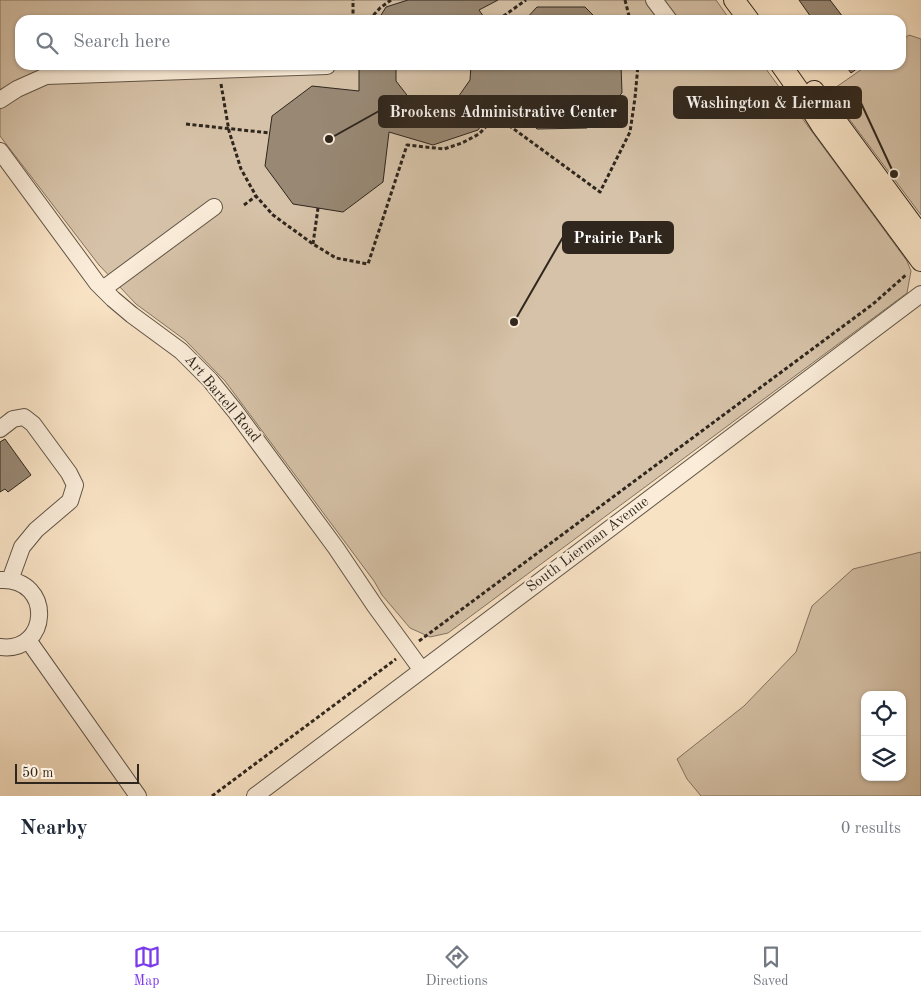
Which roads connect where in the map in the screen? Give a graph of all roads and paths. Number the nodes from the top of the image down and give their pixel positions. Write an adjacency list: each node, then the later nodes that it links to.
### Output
1 (353, 0): 7 (path)
2 (391, 0): 8 (path)
3 (526, 0): 9 (path)
4 (624, 0): 10 (path)
5 (654, 0): 11 (street)
6 (734, 0): 12 (main road)
7 (353, 15)
8 (374, 15)
9 (505, 15)
10 (628, 15)
11 (665, 15)
12 (749, 15)
13 (215, 70): 18 (street)
14 (638, 70): 28 (path)
15 (785, 70): 29 (main road)
16 (799, 70): 27 (main road)
17 (221, 80): 20 (path)
18 (0, 100)
19 (186, 124): 20 (path)
20 (228, 129): 21 (path); 23 (path)
21 (270, 133)
22 (0, 150): 30 (street, Art Bartell Road)
23 (256, 196): 24 (path); 28 (path)
24 (244, 205)
25 (214, 207): 30 (street)
26 (318, 208): 28 (path)
27 (921, 236)
28 (313, 244)
29 (914, 268): 34 (path)
30 (103, 289): 38 (street, Art Bartell Road)
31 (921, 294): 38 (street, South Lierman Avenue)
32 (0, 429): 33 (street)
33 (5, 580): 35 (street)
34 (426, 636)
35 (28, 640): 36 (street); 39 (street)
36 (0, 647)
37 (384, 668): 40 (path)
38 (421, 669): 41 (street, South Lierman Avenue)
39 (138, 796)
40 (212, 796)
41 (255, 796)

